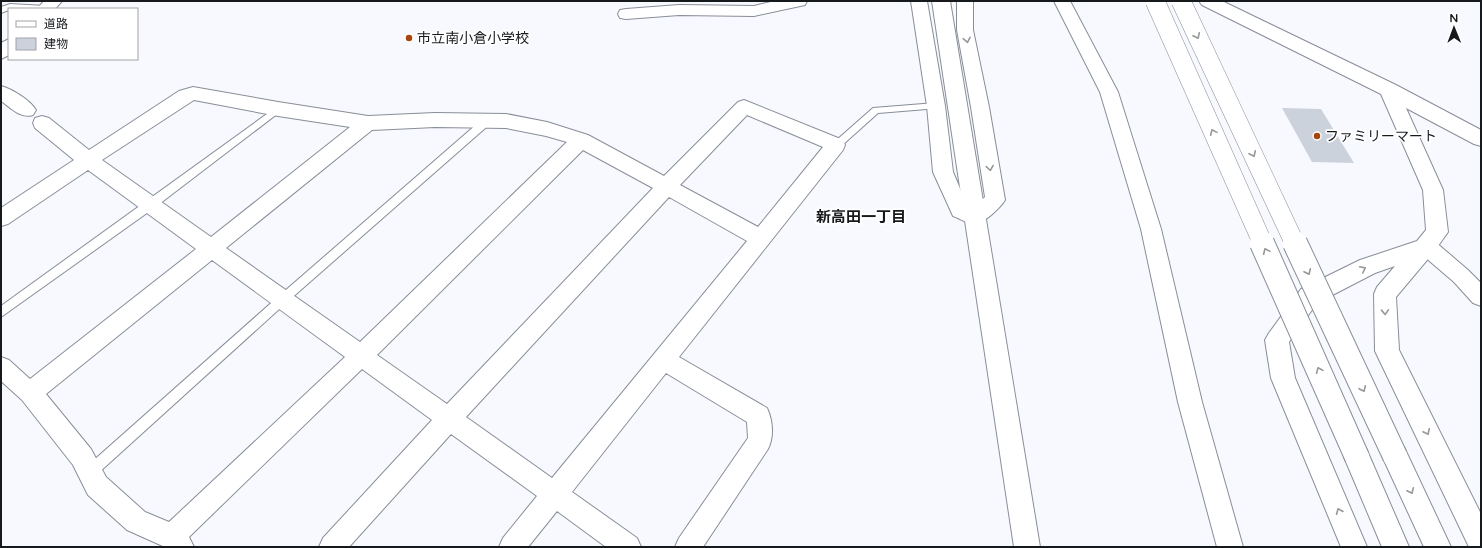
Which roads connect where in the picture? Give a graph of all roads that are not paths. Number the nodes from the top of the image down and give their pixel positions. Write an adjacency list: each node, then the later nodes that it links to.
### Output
1 (54, 1): 11 (street)
2 (799, 1): 13 (street)
3 (918, 1): 16 (street)
4 (941, 1): 28 (street)
5 (965, 1): 28 (street, one-way to 28)
6 (1062, 1): 50 (street)
7 (1155, 1): 52 (street, one-way to 7, bridge)
8 (1181, 1): 53 (street, one-way to 53, bridge)
9 (1208, 1): 14 (street)
10 (28, 8): 12 (lane)
11 (46, 8)
12 (1, 10)
13 (626, 14)
14 (1388, 90): 22 (street); 31 (street)
15 (1, 92): 18 (street)
16 (936, 106): 24 (lane); 28 (street)
17 (278, 109): 21 (street); 25 (street); 27 (lane)
18 (28, 110)
19 (488, 120): 21 (street); 23 (street); 34 (lane)
20 (42, 123): 25 (street)
21 (368, 123): 32 (street)
22 (1481, 138)
23 (581, 140): 26 (street); 36 (street)
24 (836, 145): 26 (street); 30 (street)
25 (88, 160): 27 (street); 29 (street)
26 (666, 186): 30 (street); 40 (street)
27 (150, 205): 32 (street); 35 (lane)
28 (975, 216): 49 (street)
29 (1, 218)
30 (760, 238): 37 (street)
31 (1426, 246): 33 (street); 44 (street, one-way to 44); 51 (street, one-way to 31)
32 (211, 248): 34 (street); 39 (street)
33 (1481, 297)
34 (283, 299): 36 (street); 41 (lane)
35 (1, 312)
36 (361, 356): 40 (street); 43 (street)
37 (663, 360): 42 (street); 48 (street)
38 (1, 367): 39 (street)
39 (30, 393): 41 (street)
40 (448, 418): 42 (street); 45 (street)
41 (90, 472): 43 (street)
42 (555, 494): 46 (street); 47 (street)
43 (176, 542)
44 (1481, 542)
45 (332, 547)
46 (512, 547)
47 (628, 547)
48 (688, 547)
49 (1027, 547)
50 (1230, 547)
51 (1354, 547)
52 (1396, 547)
53 (1438, 547)

